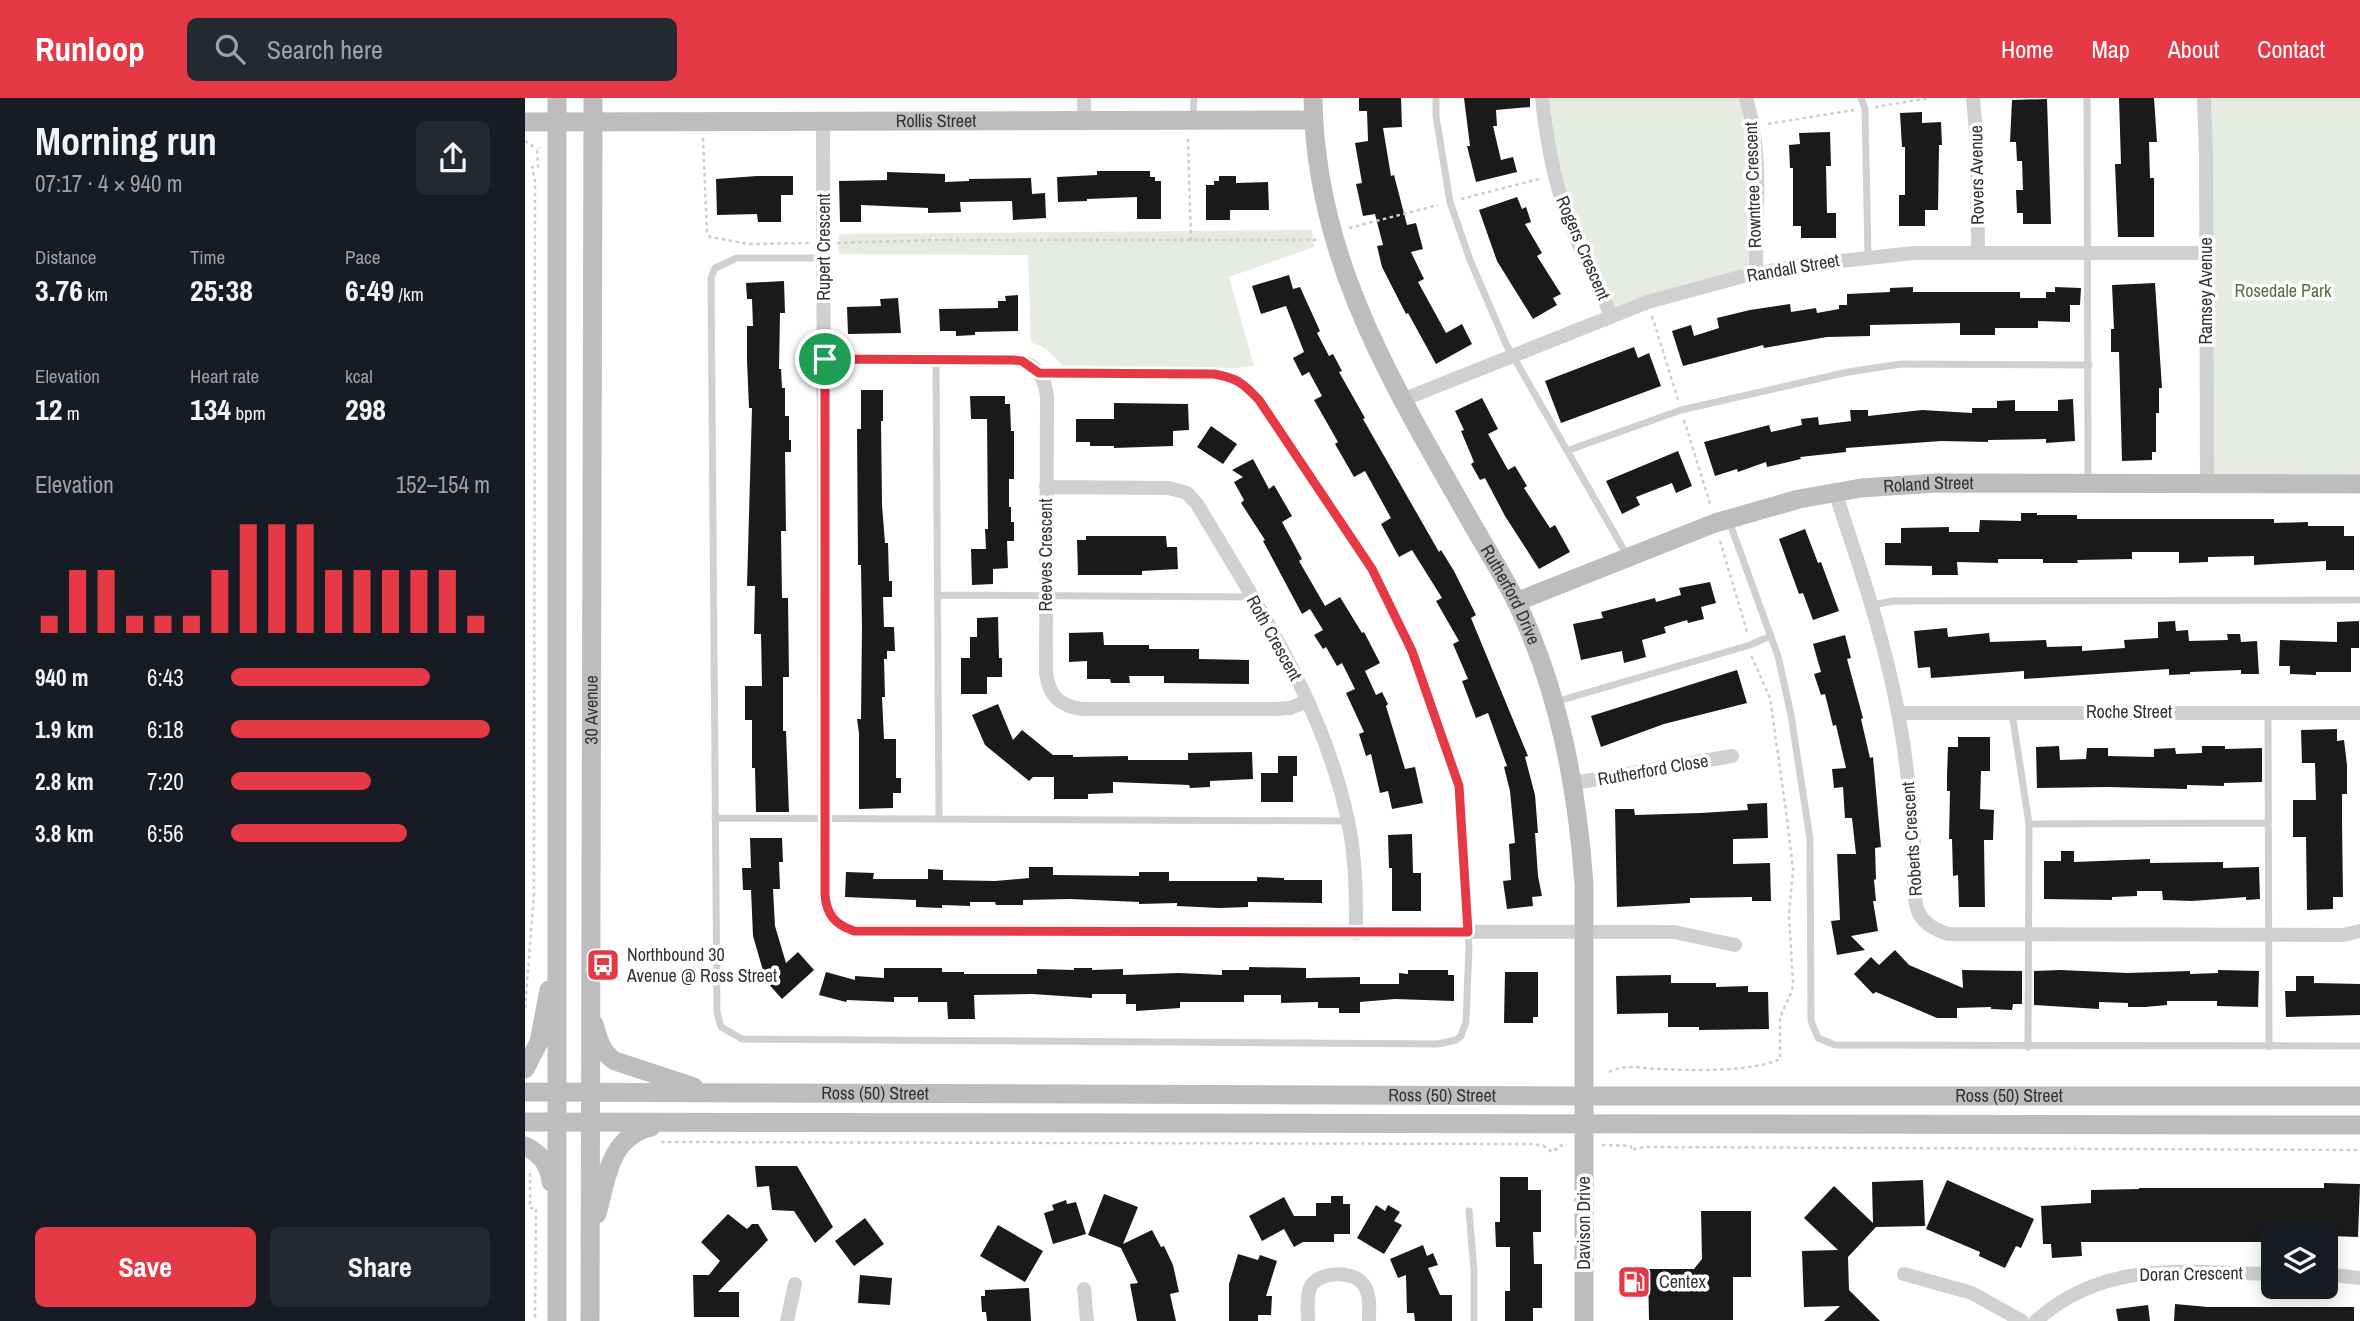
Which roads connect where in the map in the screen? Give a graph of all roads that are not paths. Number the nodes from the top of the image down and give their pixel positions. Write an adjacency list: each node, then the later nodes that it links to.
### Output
1 (557, 98): 18 (street, 30 Avenue)
2 (593, 98): 19 (street, 30 Avenue)
3 (1084, 98): 16 (street)
4 (1194, 98): 13 (lane)
5 (1313, 98): 14 (street, Rutherford Drive)
6 (1436, 98): 27 (lane)
7 (1542, 98): 26 (street, Rogers Crescent)
8 (1746, 98): 25 (street, Rowntree Crescent)
9 (1861, 98): 23 (lane)
10 (1973, 98): 20 (street, Rovers Avenue)
11 (2087, 98): 21 (lane)
12 (2204, 98): 22 (street, Ramsey Avenue)
13 (1190, 120): 14 (street, Rollis Street); 16 (street, Rollis Street)
14 (1313, 120): 32 (street, Rutherford Drive)
15 (823, 121): 16 (street, Rollis Street); 19 (street, Rollis Street); 24 (street, Rupert Crescent)
16 (1084, 121)
17 (525, 122): 18 (street, Rollis Street)
18 (557, 122): 19 (street, Rollis Street); 68 (street, 30 Avenue)
19 (593, 122): 70 (street, 30 Avenue)
20 (1978, 253): 21 (street, Randall Street); 23 (street, Randall Street)
21 (2088, 253): 22 (street, Randall Street); 30 (lane)
22 (2205, 253): 35 (street, Ramsey Avenue)
23 (1868, 256): 25 (street, Randall Street)
24 (824, 258): 28 (street, Rupert Crescent); 56 (lane)
25 (1756, 273): 26 (street, Randall Street)
26 (1611, 316): 27 (street, Randall Street)
27 (1513, 355): 32 (street, Randall Street); 33 (lane)
28 (825, 359): 29 (street); 58 (street, Rupert Crescent)
29 (936, 360): 31 (street); 41 (lane)
30 (2089, 365): 33 (lane); 34 (lane)
31 (1039, 373): 37 (street, Reeves Crescent); 62 (lane)
32 (1402, 400): 45 (street, Rutherford Drive)
33 (1569, 450): 40 (lane)
34 (2088, 483): 35 (street, Roland Street); 38 (street, Roland Street)
35 (2207, 483): 36 (street, Roland Street)
36 (2360, 484)
37 (1046, 487): 42 (street, Reeves Crescent); 43 (street, Roth Crescent)
38 (1835, 492): 39 (street, Roland Street); 46 (street, Roberts Crescent)
39 (1728, 518): 40 (street, Roland Street); 47 (lane)
40 (1628, 557): 45 (street, Roland Street)
41 (939, 595): 42 (lane); 57 (lane)
42 (1046, 596): 43 (lane); 48 (street, Reeves Crescent)
43 (1252, 597): 48 (street, Roth Crescent)
44 (2360, 600): 46 (lane)
45 (1516, 602): 49 (street, Rutherford Drive)
46 (1872, 606): 52 (street, Roberts Crescent)
47 (1771, 636): 49 (lane); 72 (lane)
48 (1308, 701): 59 (street, Roth Crescent)
49 (1554, 702): 55 (street, Rutherford Drive)
50 (2011, 712): 51 (street, Roche Street); 52 (street, Roche Street); 61 (lane)
51 (2268, 712): 53 (street, Roche Street); 60 (lane)
52 (1899, 713): 66 (street, Roberts Crescent)
53 (2360, 713)
54 (1732, 756): 55 (street, Rutherford Close)
55 (1574, 783): 63 (street, Rutherford Drive)
56 (715, 818): 58 (lane); 62 (lane)
57 (939, 819): 58 (lane); 59 (lane)
58 (825, 820): 65 (street, Rupert Crescent)
59 (1348, 821): 65 (street, Roth Crescent)
60 (2268, 823): 61 (lane); 67 (lane)
61 (2029, 824): 66 (lane)
62 (1468, 932): 63 (street, Rupert Crescent); 65 (street, Rupert Crescent)
63 (1584, 932): 69 (street, Rupert Crescent); 79 (street, Rutherford Drive)
64 (2360, 932): 67 (street, Roberts Crescent)
65 (1356, 933)
66 (2028, 934): 67 (street, Roberts Crescent); 72 (lane)
67 (2270, 935): 73 (lane)
68 (558, 941): 74 (street); 76 (street, 30 Avenue)
69 (1735, 944)
70 (589, 1011): 77 (street, 30 Avenue); 78 (street)
71 (2360, 1046): 73 (lane)
72 (2028, 1047): 73 (lane)
73 (2269, 1047)
74 (525, 1069)
75 (525, 1092): 76 (street, Ross (50) Street)
76 (558, 1092): 77 (street, Ross (50) Street); 82 (street, 30 Avenue)
77 (590, 1093): 78 (street, Ross (50) Street); 83 (street, 30 Avenue)
78 (719, 1094): 79 (street, Ross (50) Street)
79 (1585, 1096): 80 (street, Ross (50) Street); 85 (street, Rutherford Drive)
80 (2360, 1096)
81 (525, 1122): 82 (street, Ross (50) Street)
82 (558, 1122): 83 (street, Ross (50) Street); 89 (street, 30 Avenue)
83 (590, 1122): 84 (street, Ross (50) Street); 90 (street, 30 Avenue)
84 (676, 1123): 85 (street, Ross (50) Street); 90 (street)
85 (1585, 1125): 86 (street, Ross (50) Street); 104 (street, Davison Drive)
86 (2360, 1125)
87 (527, 1154): 89 (street)
88 (1469, 1211): 103 (lane)
89 (557, 1227): 97 (street, 30 Avenue)
90 (590, 1237): 98 (street, 30 Avenue)
91 (1904, 1274): 105 (street)
92 (2261, 1274): 106 (street, Doran Crescent)
93 (2338, 1275): 94 (street)
94 (2360, 1278)
95 (795, 1284): 99 (street)
96 (1084, 1289): 100 (street)
97 (557, 1321)
98 (590, 1321)
99 (787, 1321)
100 (1087, 1321)
101 (1308, 1321): 102 (street)
102 (1369, 1321)
103 (1474, 1321)
104 (1584, 1321)
105 (2022, 1321)
106 (2036, 1321)

